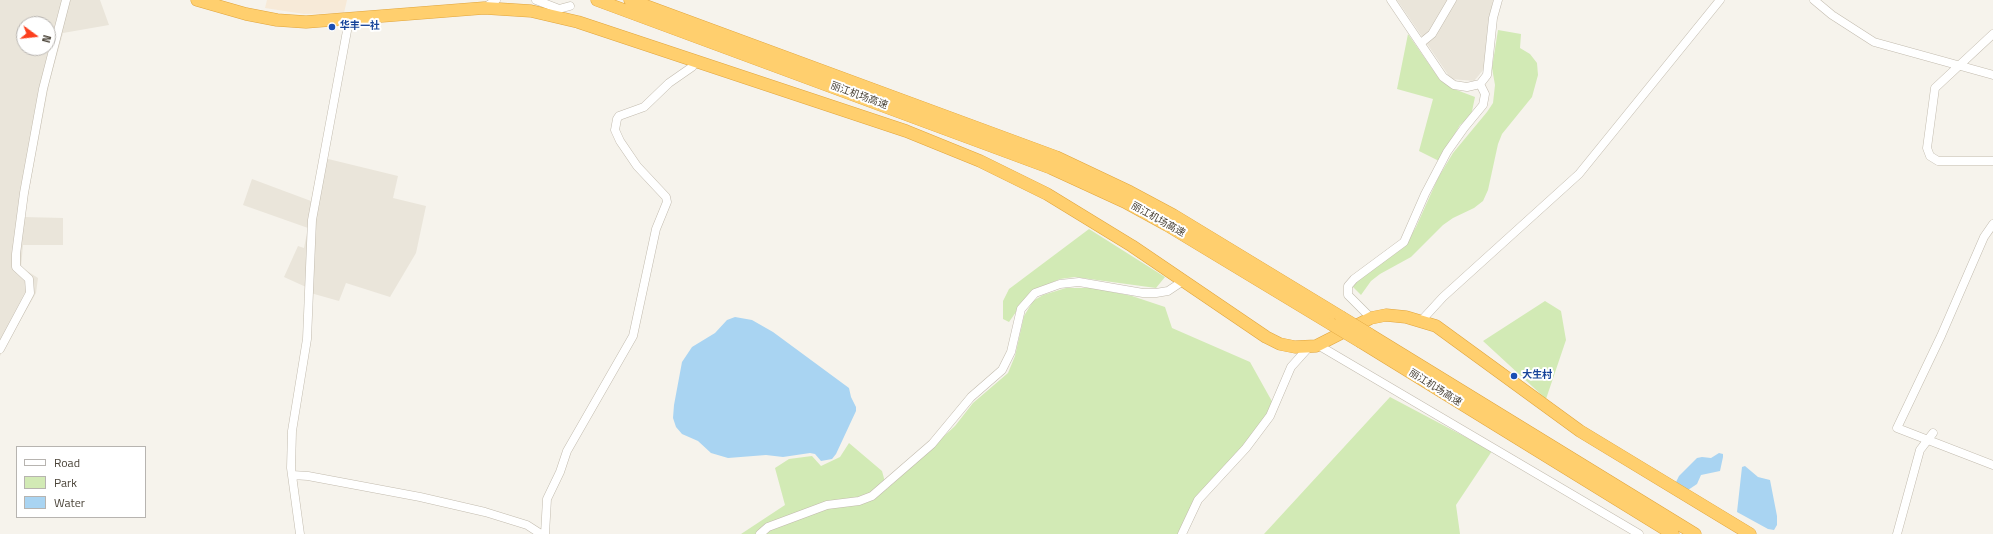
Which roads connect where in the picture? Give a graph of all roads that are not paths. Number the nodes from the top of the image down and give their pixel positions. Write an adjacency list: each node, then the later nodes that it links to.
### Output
1 (66, 0): 28 (street)
2 (196, 0): 14 (highway)
3 (496, 0): 13 (street)
4 (536, 0): 12 (street)
5 (597, 0): 26 (highway, 丽江机场高速, bridge)
6 (630, 0): 26 (highway, 丽江机场高速, bridge)
7 (1391, 0): 16 (street)
8 (1452, 0): 16 (street)
9 (1498, 0): 20 (street)
10 (1720, 0): 25 (street)
11 (1814, 0): 18 (street)
12 (570, 6)
13 (484, 8): 14 (highway); 17 (highway)
14 (349, 20): 32 (street)
15 (1993, 34): 18 (street)
16 (1421, 43): 20 (street)
17 (696, 62): 23 (highway); 35 (street)
18 (1959, 67): 19 (street); 21 (street)
19 (1993, 76)
20 (1480, 84): 24 (street)
21 (1993, 161)
22 (1993, 224): 30 (street)
23 (1183, 281): 27 (highway); 36 (street)
24 (1371, 318): 25 (highway); 27 (highway)
25 (1421, 320): 41 (highway)
26 (1365, 338): 39 (highway, 丽江机场高速); 40 (highway, 丽江机场高速)
27 (1314, 346): 37 (street); 38 (street)
28 (0, 349)
29 (1933, 433): 30 (street)
30 (1928, 441): 31 (street); 42 (street)
31 (1993, 466)
32 (292, 475): 33 (street); 34 (street)
33 (300, 534)
34 (541, 534)
35 (545, 534)
36 (760, 534)
37 (1182, 534)
38 (1639, 534)
39 (1673, 534)
40 (1695, 534)
41 (1750, 534)
42 (1897, 534)

